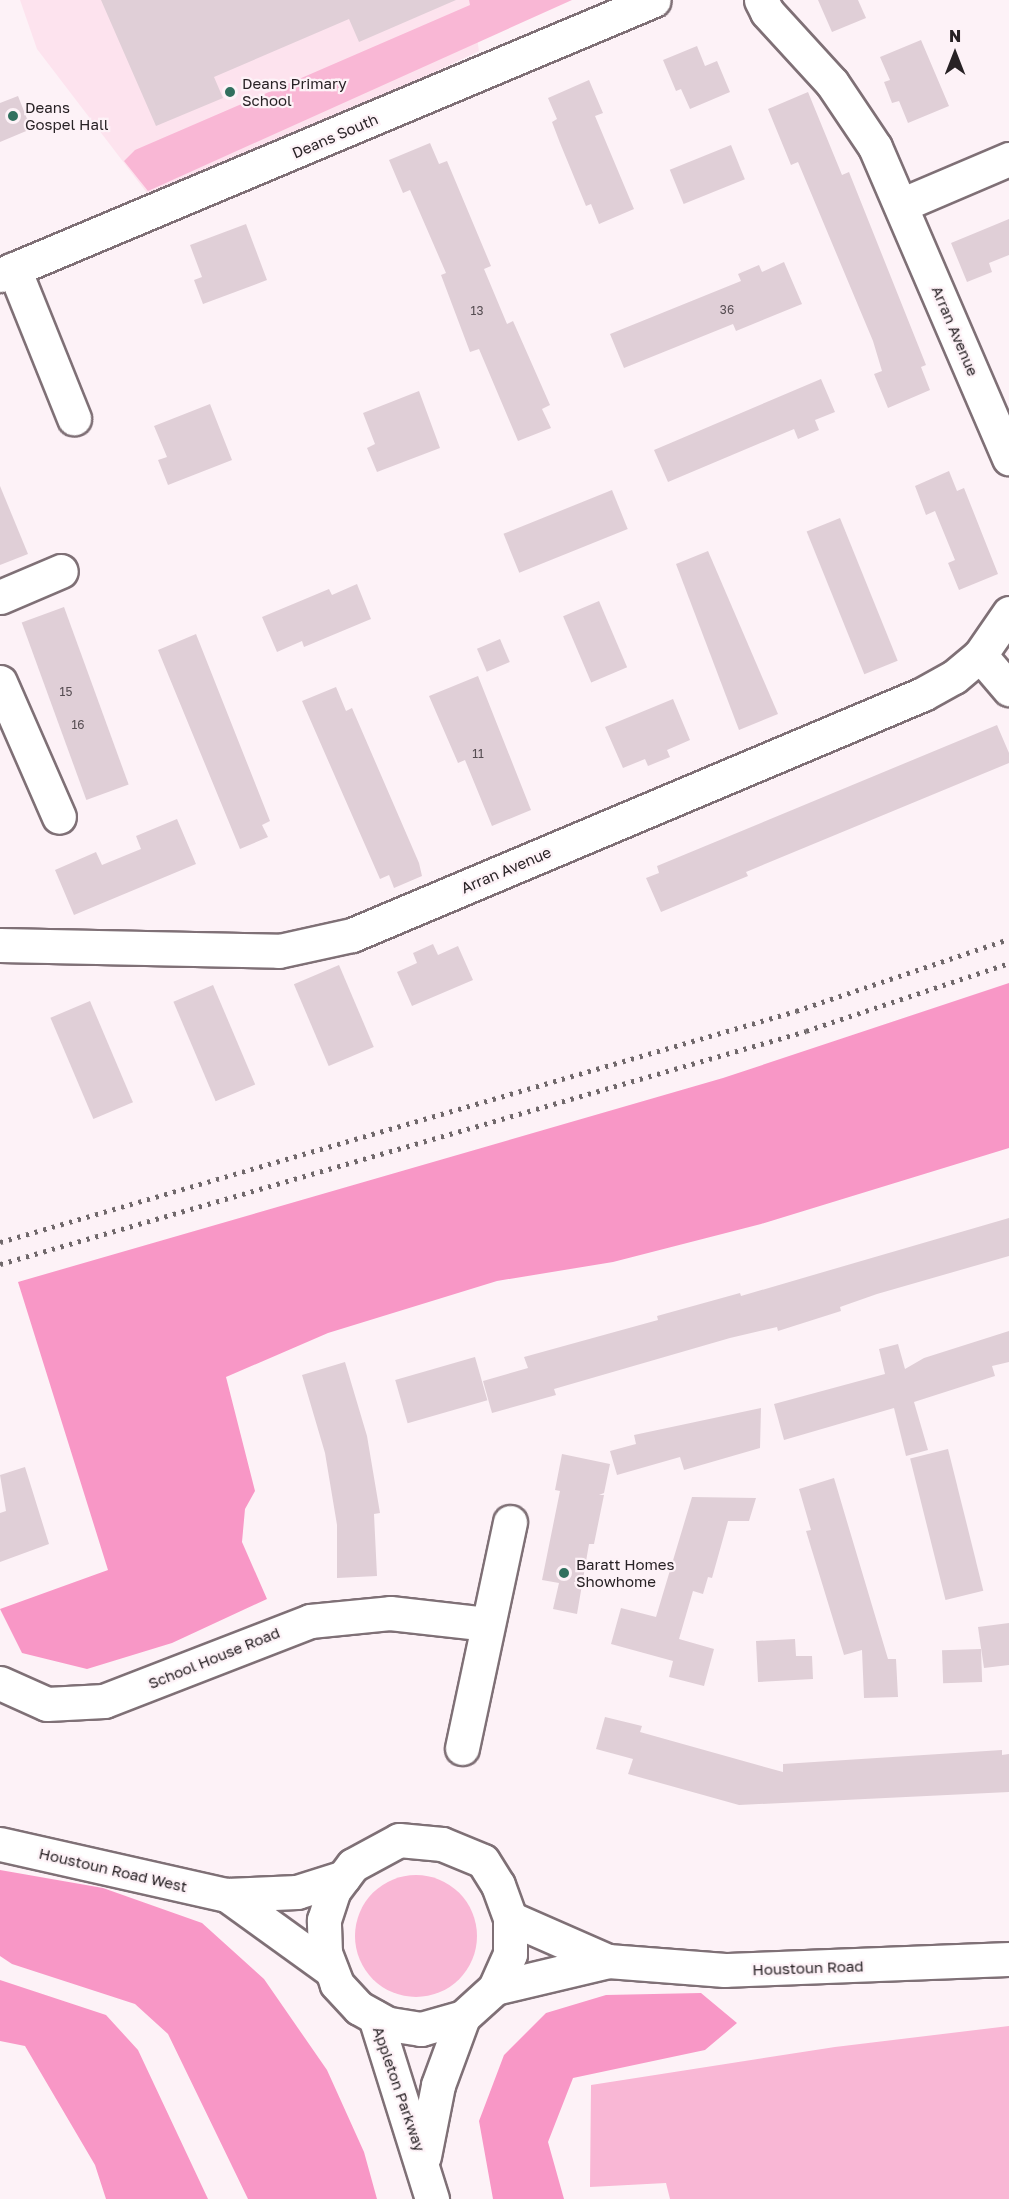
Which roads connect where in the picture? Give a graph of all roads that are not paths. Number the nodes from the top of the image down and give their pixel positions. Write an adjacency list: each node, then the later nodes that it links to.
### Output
1 (654, 0): 5 (street, Deans South)
2 (761, 0): 4 (street, Arran Avenue)
3 (1009, 159): 4 (street)
4 (901, 205): 7 (street, Arran Avenue)
5 (7, 272): 6 (street, Deans South)
6 (74, 418)
7 (1009, 458)
8 (61, 571): 9 (street)
9 (0, 597)
10 (1009, 614): 11 (street, Arran Avenue)
11 (980, 655): 13 (street); 16 (street, Arran Avenue)
12 (0, 682): 14 (street)
13 (1009, 689)
14 (12, 740): 15 (street)
15 (59, 817)
16 (0, 945)
17 (510, 1522): 18 (street)
18 (486, 1624): 19 (street, School House Road); 20 (street)
19 (0, 1683)
20 (462, 1748)
21 (0, 1844): 23 (street, Houstoun Road West)
22 (344, 1877): 23 (street, Houstoun Road West); 24 (street); 27 (street)
23 (227, 1895): 27 (street, Houstoun Road West)
24 (510, 1918): 26 (street, Houstoun Road); 28 (street)
25 (1009, 1959): 26 (street, Houstoun Road)
26 (608, 1961): 28 (street, Houstoun Road)
27 (331, 1970): 29 (street)
28 (495, 1988): 30 (street)
29 (375, 2017): 30 (street); 31 (street, Appleton Parkway)
30 (463, 2017): 31 (street, Appleton Parkway)
31 (423, 2160): 32 (street, Appleton Parkway)
32 (432, 2199)

